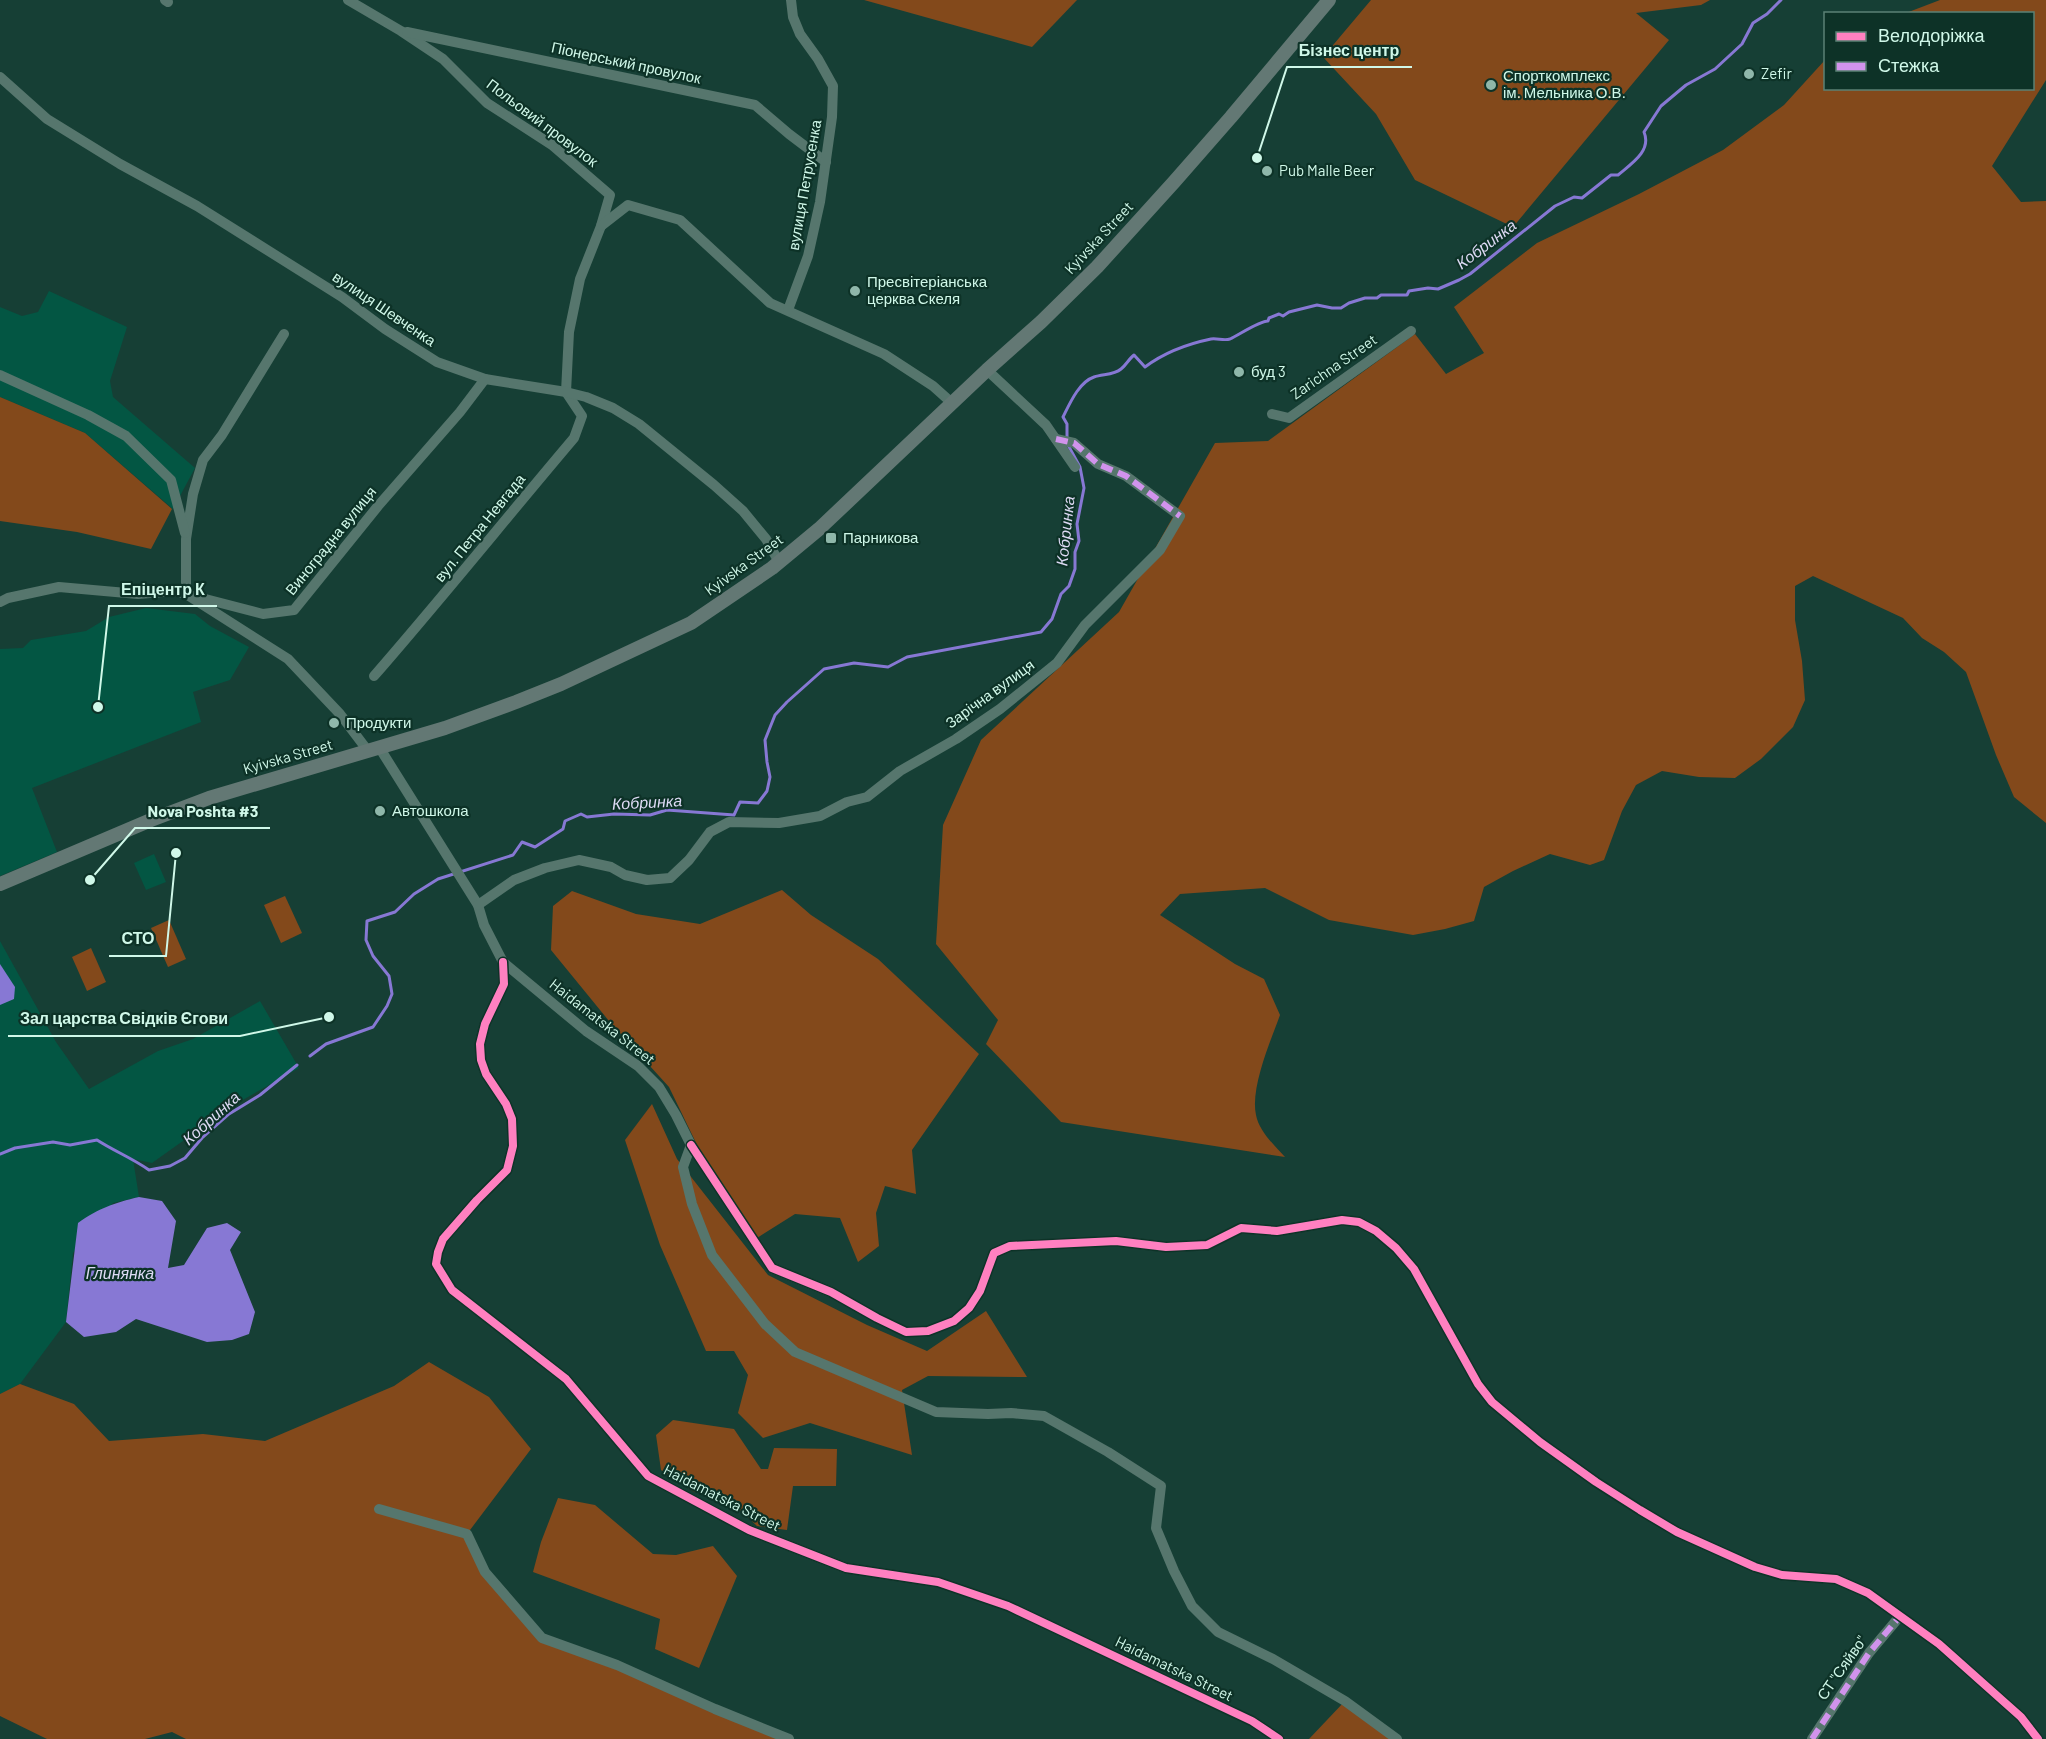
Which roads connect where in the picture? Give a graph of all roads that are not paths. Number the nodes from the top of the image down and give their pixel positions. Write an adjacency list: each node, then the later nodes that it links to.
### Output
1 (348, 0): 4 (street, Польовий провулок)
2 (791, 0): 6 (street, вулиця Петрусенка)
3 (1329, 0): 11 (main road, Kyivska Street)
4 (401, 31): 6 (street, Піонерський провулок); 7 (street, Польовий провулок)
5 (0, 77): 13 (street, вулиця Шевченка)
6 (826, 162): 8 (street, вулиця Петрусенка)
7 (601, 226): 8 (street); 14 (street, Польовий провулок)
8 (788, 310): 15 (street)
9 (1411, 331): 16 (street, Zarichna Street)
10 (284, 334): 19 (street)
11 (987, 370): 15 (main road, Kyivska Street); 17 (street)
12 (0, 375): 19 (street)
13 (484, 379): 14 (street, вулиця Шевченка); 21 (street, Виноградна вулиця)
14 (566, 392): 20 (street, вулиця Шевченка); 23 (street, вул. Петра Невгада)
15 (952, 403): 20 (main road, Kyivska Street)
16 (1272, 414)
17 (1065, 440): 18 (street); 26 (street, Зарічна вулиця)
18 (1074, 467)
19 (186, 539): 21 (street)
20 (779, 562): 24 (main road, Kyivska Street)
21 (186, 594): 22 (street, Виноградна вулиця); 24 (street, Haidamatska Street)
22 (0, 602)
23 (375, 676)
24 (374, 749): 25 (main road, Kyivska Street); 26 (street, Haidamatska Street)
25 (0, 884)
26 (478, 905): 27 (street, Haidamatska Street)
27 (503, 962): 28 (street, Haidamatska Street); 32 (street, Haidamatska Street)
28 (691, 1145): 30 (street, Haidamatska Street); 33 (street)
29 (379, 1509): 31 (street)
30 (1900, 1616): 34 (street, СТ "Сяйво"); 35 (street)
31 (789, 1739)
32 (1279, 1739)
33 (1397, 1739)
34 (1812, 1739)
35 (2037, 1739)

